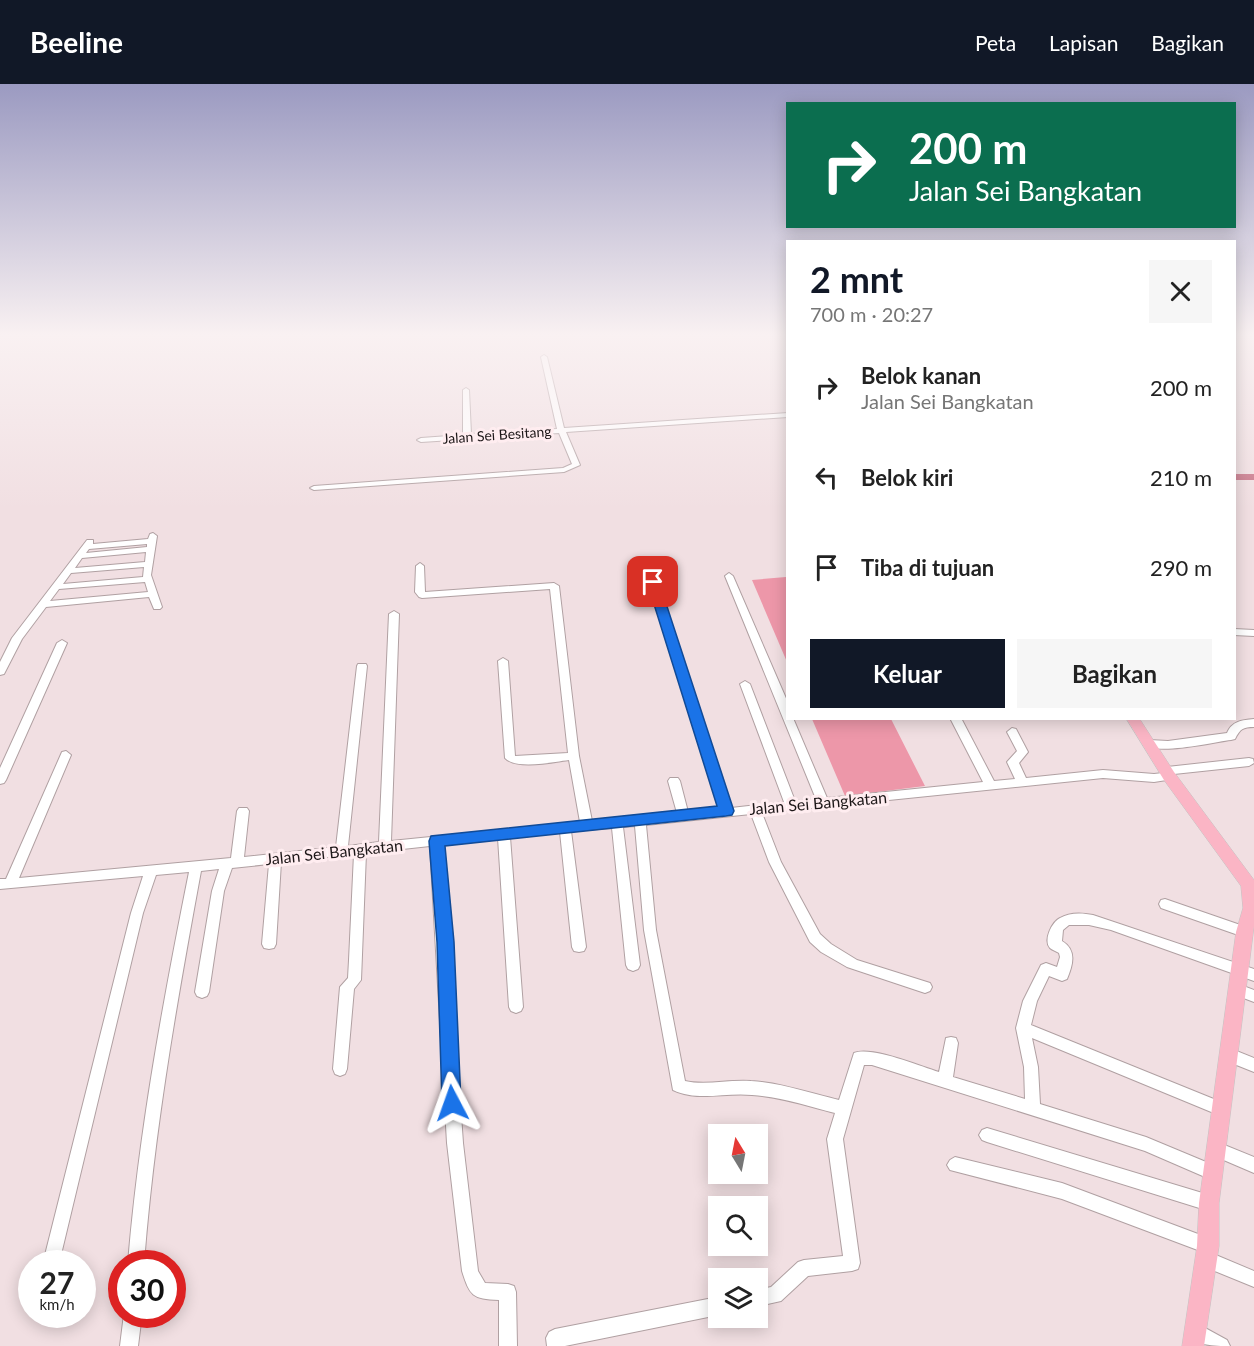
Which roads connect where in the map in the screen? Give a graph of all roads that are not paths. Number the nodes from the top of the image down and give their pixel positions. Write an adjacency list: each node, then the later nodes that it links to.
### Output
1 (466, 392): 5 (street)
2 (552, 392): 4 (street)
3 (786, 415): 4 (street, Jalan Sei Besitang)
4 (561, 430): 5 (street, Jalan Sei Besitang); 7 (street)
5 (467, 437): 6 (street, Jalan Sei Besitang)
6 (421, 440)
7 (314, 488)
8 (152, 542): 9 (street); 9 (street); 10 (street)
9 (80, 556): 12 (street)
10 (149, 564): 12 (street); 14 (street)
11 (420, 566): 36 (street)
12 (68, 572): 16 (street)
13 (729, 576): 28 (street)
14 (148, 579): 16 (street); 17 (street)
15 (653, 582): 46 (street)
16 (56, 587): 18 (street)
17 (153, 594): 18 (street); 19 (street)
18 (43, 604): 26 (street)
19 (157, 607)
20 (394, 614): 55 (street)
21 (1236, 632): 22 (street)
22 (1254, 633)
23 (63, 643): 39 (street)
24 (503, 661): 36 (street)
25 (362, 666): 57 (street)
26 (0, 672)
27 (745, 684): 44 (street)
28 (786, 713)
29 (789, 720): 43 (street)
30 (956, 720): 42 (street)
31 (1133, 720): 34 (main road)
32 (1254, 723): 34 (street)
33 (1012, 732): 41 (street)
34 (1149, 744): 38 (main road)
35 (66, 755): 62 (street)
36 (574, 756): 51 (street)
37 (1249, 762): 38 (street, Jalan Sei Bangkatan)
38 (1168, 774): 41 (street, Jalan Sei Bangkatan); 63 (main road)
39 (0, 780)
40 (674, 781): 48 (street)
41 (1022, 782): 42 (street, Jalan Sei Bangkatan)
42 (990, 785): 43 (street, Jalan Sei Bangkatan)
43 (823, 803): 44 (street, Jalan Sei Bangkatan)
44 (791, 806): 45 (street, Jalan Sei Bangkatan)
45 (755, 809): 46 (street, Jalan Sei Bangkatan); 70 (street)
46 (726, 811): 48 (street, Jalan Sei Bangkatan)
47 (243, 812): 59 (street)
48 (683, 815): 49 (street, Jalan Sei Bangkatan)
49 (640, 821): 50 (street, Jalan Sei Bangkatan); 80 (street)
50 (617, 823): 51 (street, Jalan Sei Bangkatan); 68 (street)
51 (587, 826): 52 (street, Jalan Sei Bangkatan)
52 (566, 827): 53 (street, Jalan Sei Bangkatan); 67 (street)
53 (504, 832): 54 (street, Jalan Sei Bangkatan); 73 (street)
54 (436, 841): 55 (street, Jalan Sei Bangkatan); 98 (street)
55 (385, 845): 56 (street, Jalan Sei Bangkatan)
56 (360, 848): 57 (street, Jalan Sei Bangkatan); 78 (street)
57 (342, 850): 58 (street, Jalan Sei Bangkatan)
58 (275, 858): 59 (street, Jalan Sei Bangkatan); 66 (street)
59 (232, 863): 60 (street, Jalan Sei Bangkatan); 71 (street)
60 (196, 867): 61 (street, Jalan Sei Bangkatan); 90 (street)
61 (151, 871): 62 (street, Jalan Sei Bangkatan); 89 (street)
62 (5, 883)
63 (1252, 886): 65 (main road)
64 (1165, 904): 65 (street)
65 (1244, 932): 69 (main road)
66 (268, 944)
67 (579, 947)
68 (633, 965)
69 (1247, 972): 72 (main road); 74 (street)
70 (925, 987)
71 (202, 992)
72 (1246, 993): 76 (main road)
73 (516, 1008)
74 (1023, 1028): 81 (street); 82 (street)
75 (951, 1043): 79 (street)
76 (1229, 1055): 77 (street); 82 (main road)
77 (1254, 1065)
78 (340, 1069)
79 (945, 1082): 80 (street); 81 (street)
80 (844, 1108): 93 (street)
81 (1033, 1108): 87 (street)
82 (1221, 1109): 84 (main road)
83 (987, 1135): 88 (street)
84 (1217, 1150): 86 (street); 87 (main road)
85 (955, 1165): 91 (street)
86 (1254, 1165)
87 (1212, 1172): 88 (main road)
88 (1209, 1203): 91 (main road)
89 (54, 1250)
90 (137, 1250)
91 (1207, 1253): 92 (street); 96 (main road)
92 (1254, 1279)
93 (768, 1296)
94 (708, 1308): 99 (street)
95 (131, 1328): 97 (street)
96 (1195, 1339): 100 (street)
97 (129, 1346)
98 (508, 1346)
99 (556, 1346)
100 (1221, 1346)

